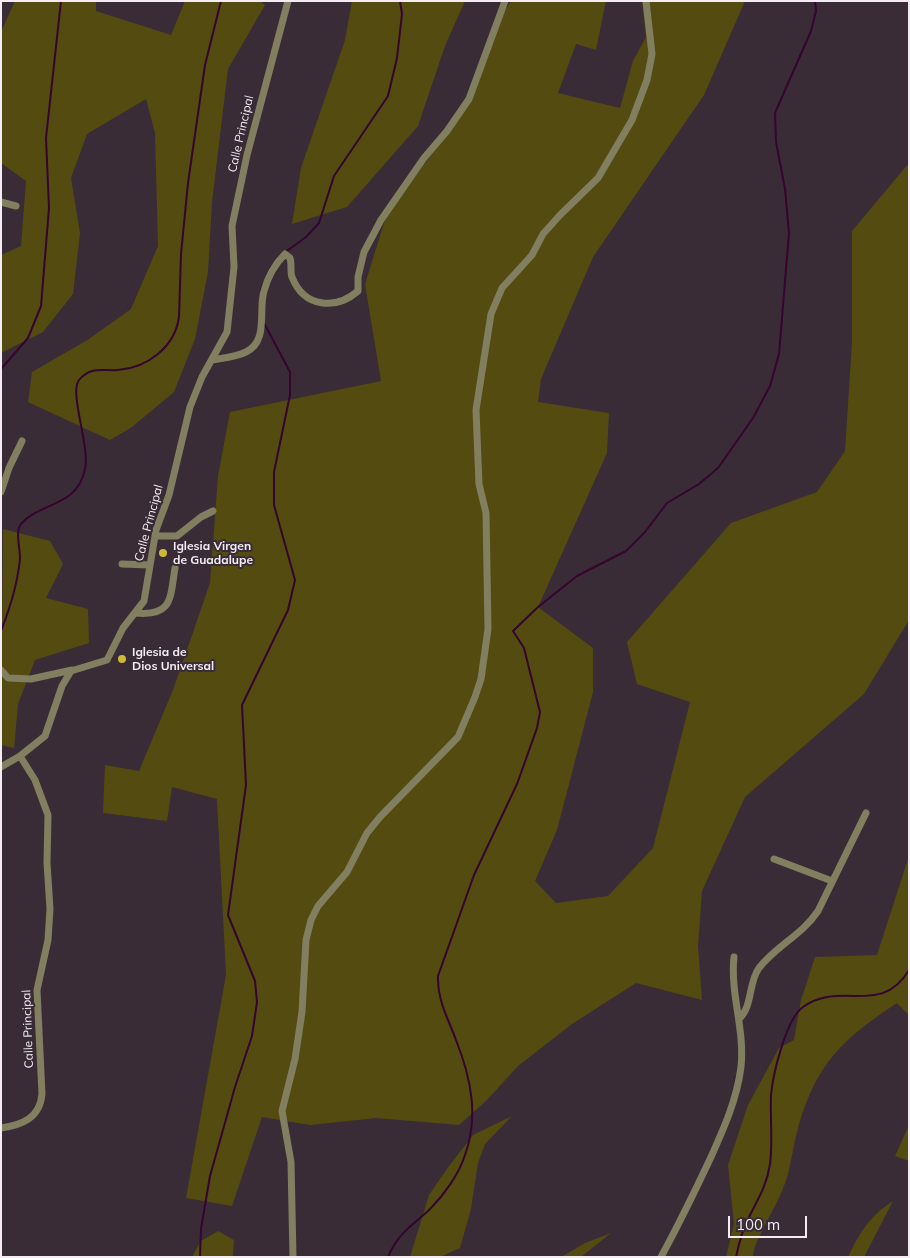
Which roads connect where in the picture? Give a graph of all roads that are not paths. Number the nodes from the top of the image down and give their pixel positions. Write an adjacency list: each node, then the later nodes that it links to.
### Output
1 (288, 1): 6 (street, Calle Principal)
2 (505, 1): 6 (street)
3 (646, 1): 25 (street)
4 (1, 202): 5 (street)
5 (16, 206)
6 (212, 360): 10 (street, Calle Principal)
7 (22, 441): 8 (street)
8 (1, 492)
9 (213, 511): 10 (street)
10 (155, 536): 12 (street, Calle Principal)
11 (122, 564): 12 (street)
12 (149, 565): 14 (street, Calle Principal)
13 (176, 568): 14 (street)
14 (135, 613): 15 (street, Calle Principal)
15 (74, 669): 16 (street, Calle Principal); 17 (street)
16 (1, 670)
17 (20, 756): 18 (street); 24 (street, Calle Principal)
18 (1, 767)
19 (866, 813): 21 (street)
20 (774, 859): 21 (street)
21 (832, 881): 23 (street)
22 (734, 957): 23 (street)
23 (739, 1018): 26 (street)
24 (1, 1128)
25 (293, 1257)
26 (662, 1257)

